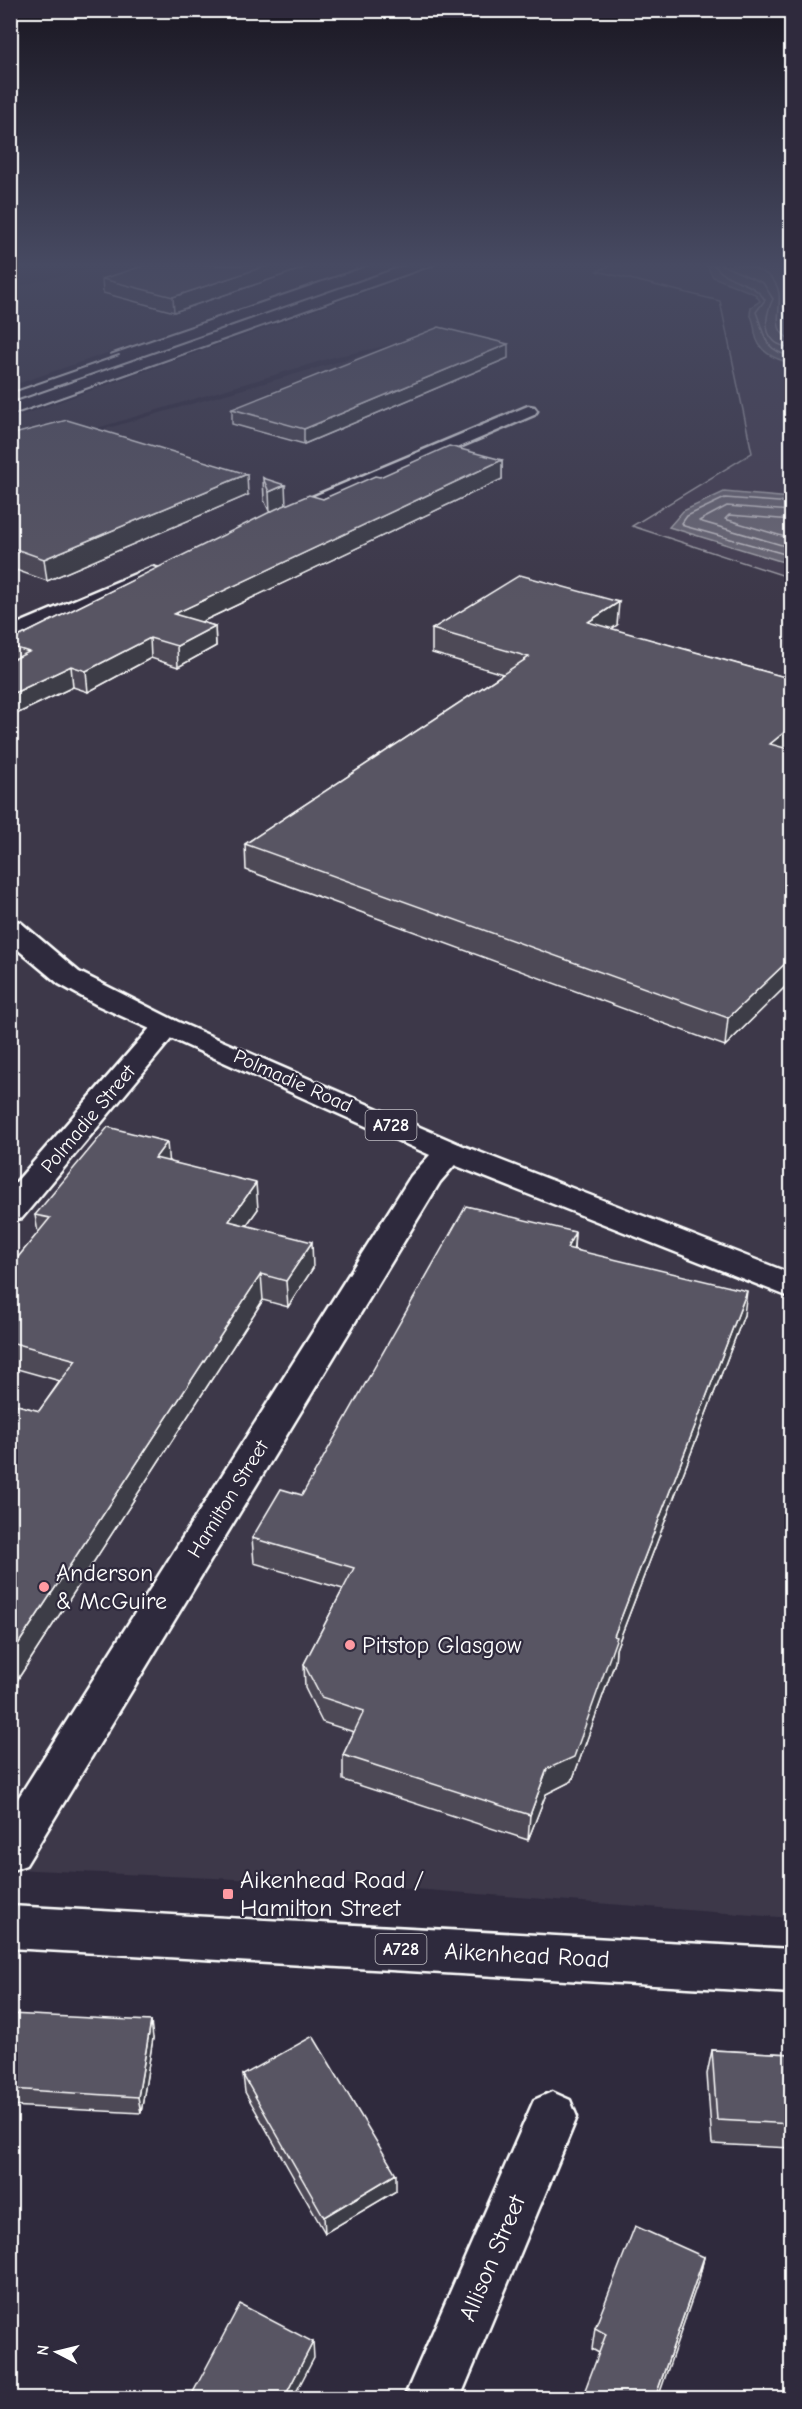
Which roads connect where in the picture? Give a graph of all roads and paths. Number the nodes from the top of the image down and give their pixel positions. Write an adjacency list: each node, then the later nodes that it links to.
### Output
1 (528, 411): 2 (street)
2 (269, 522)
3 (172, 564): 4 (street)
4 (10, 635)
5 (10, 928): 6 (street, Polmadie Road / A728)
6 (166, 1027): 7 (street, Polmadie Road / A728); 8 (street, Polmadie Street)
7 (450, 1152): 9 (street, Polmadie Road / A728); 10 (street, Hamilton Street)
8 (10, 1211)
9 (792, 1287)
10 (10, 1851)
11 (10, 1927): 12 (street, Aikenhead Road / A728)
12 (792, 1971)
13 (552, 2117): 14 (street, Allison Street)
14 (432, 2398)

